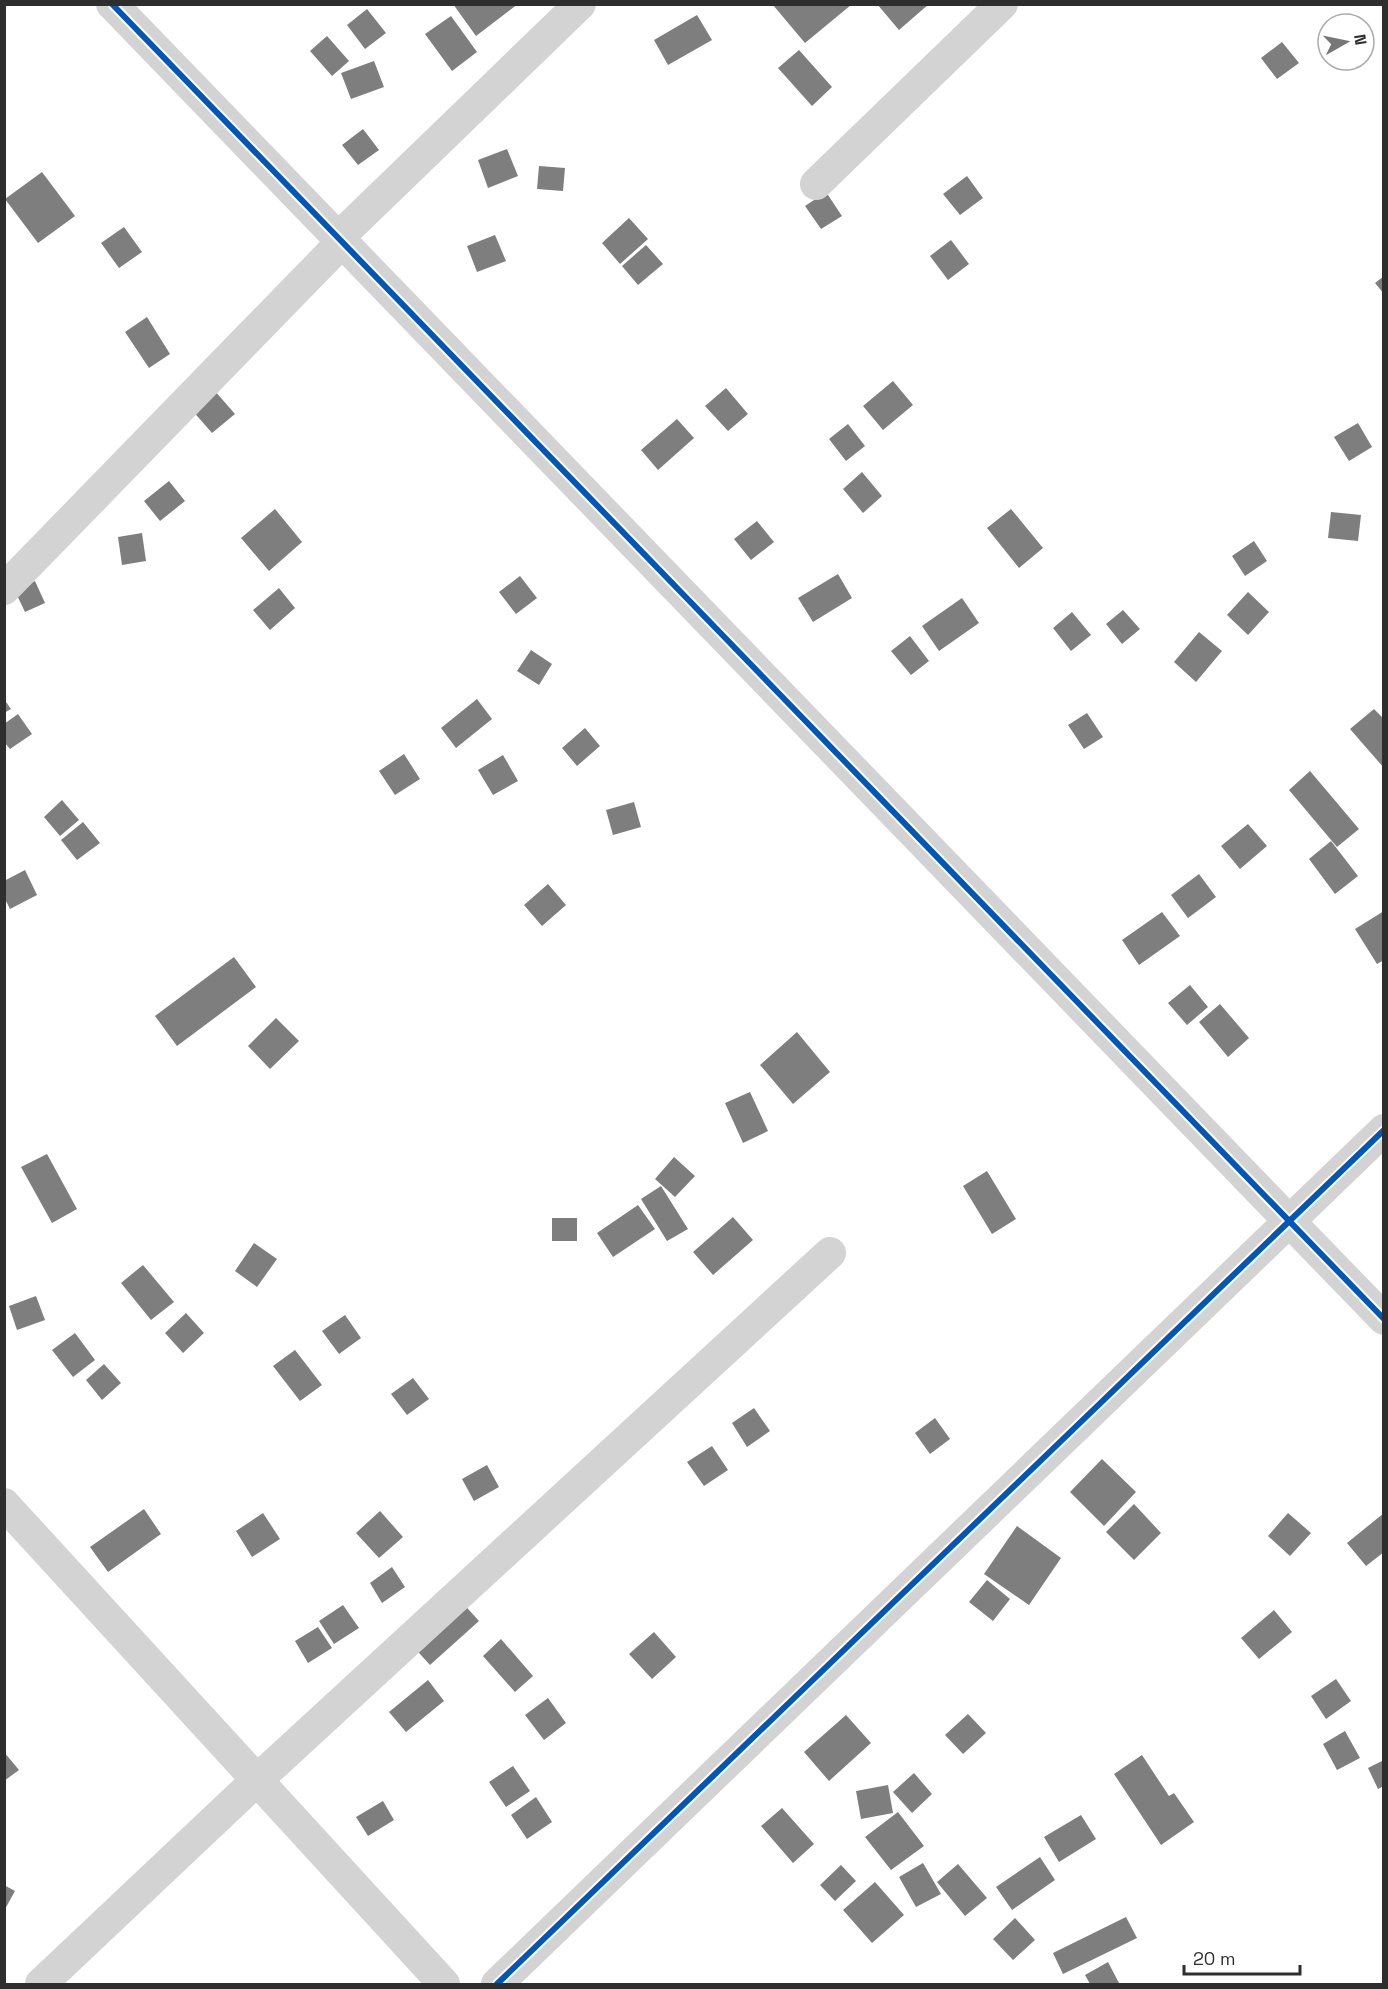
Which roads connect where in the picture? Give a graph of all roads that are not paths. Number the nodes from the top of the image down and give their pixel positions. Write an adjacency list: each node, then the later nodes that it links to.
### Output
1 (112, 4): 5 (street)
2 (580, 4): 5 (street)
3 (1002, 4): 4 (street)
4 (816, 184)
5 (340, 240): 6 (street); 8 (street)
6 (4, 589)
7 (1383, 1130): 8 (street)
8 (1288, 1221): 10 (street); 15 (street)
9 (830, 1253): 12 (street)
10 (1383, 1319)
11 (4, 1504): 12 (street)
12 (257, 1780): 13 (street); 14 (street)
13 (41, 1984)
14 (444, 1984)
15 (497, 1984)

